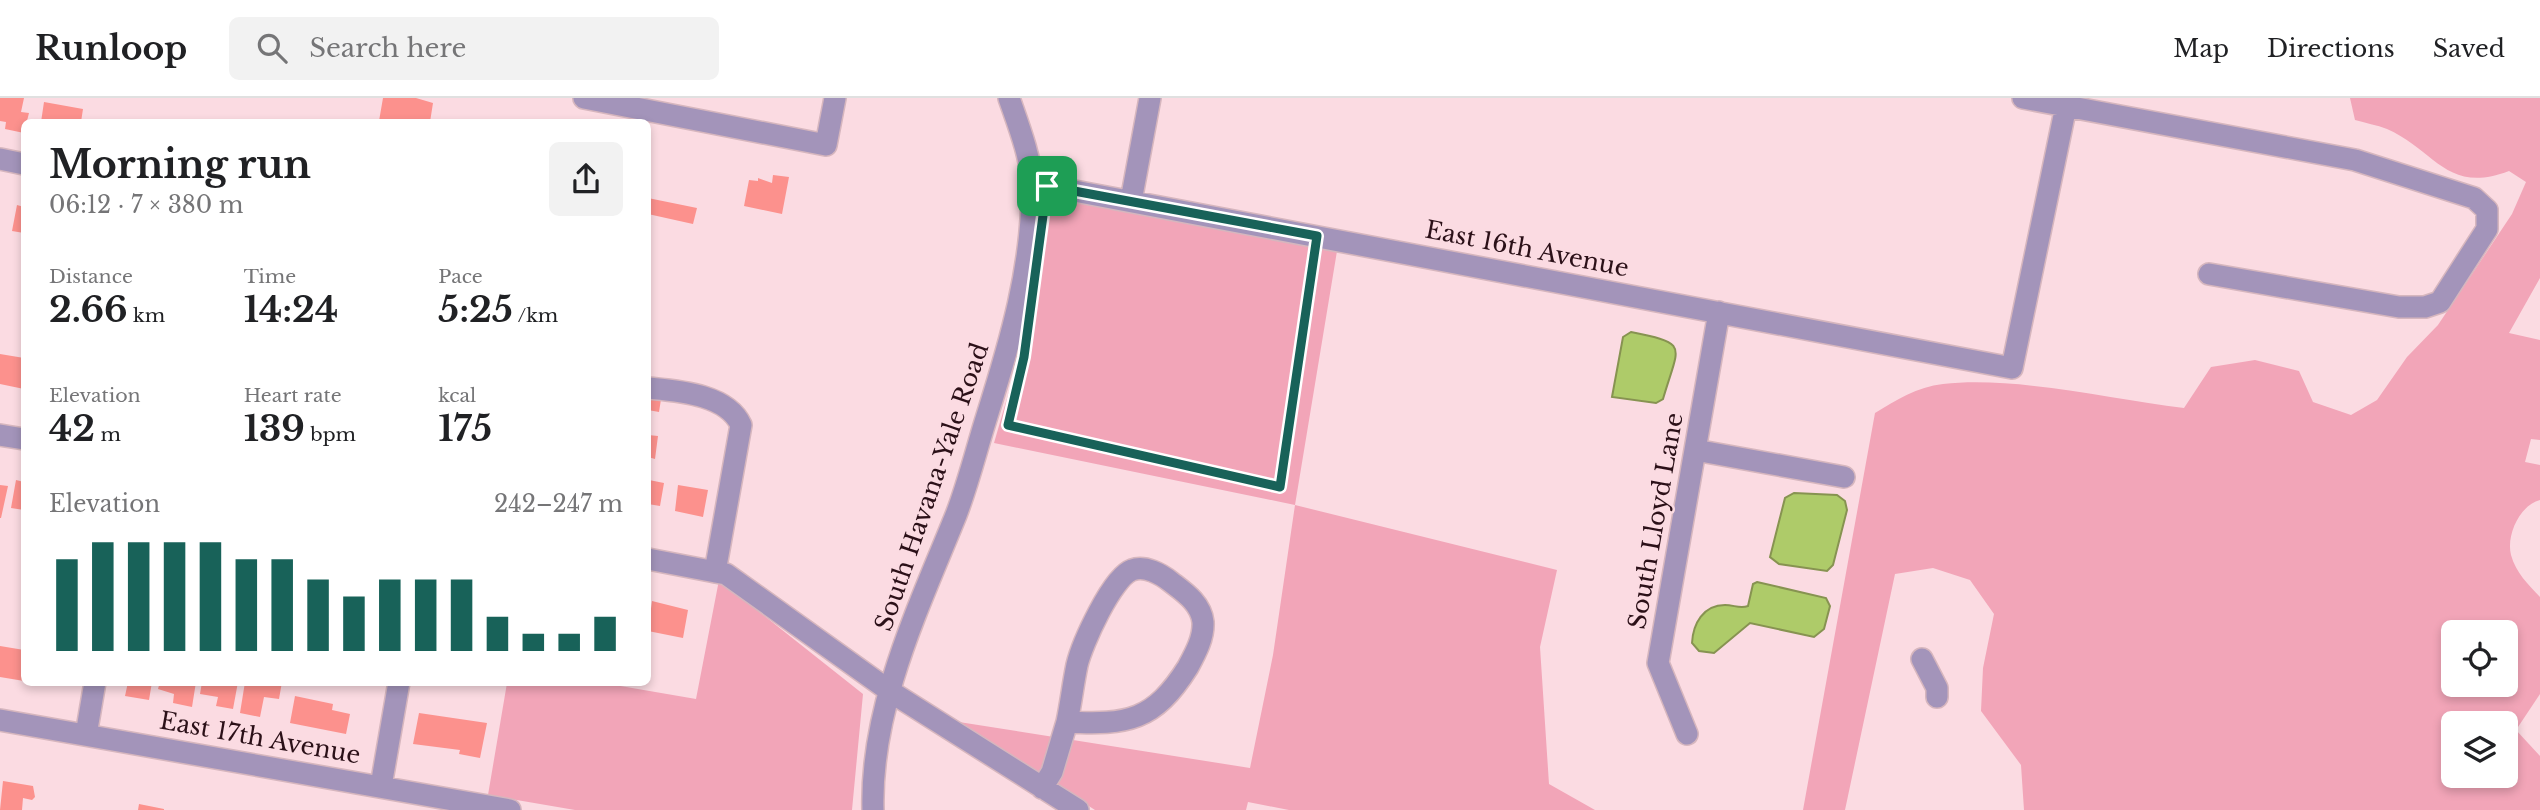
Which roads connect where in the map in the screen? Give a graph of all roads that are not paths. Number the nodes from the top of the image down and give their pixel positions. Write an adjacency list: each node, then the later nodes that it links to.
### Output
1 (584, 98): 2 (street)
2 (835, 98)
3 (1009, 98): 9 (street, South Havana-Yale Road)
4 (1150, 98): 10 (street)
5 (2023, 98): 6 (street)
6 (2066, 106): 11 (street); 12 (street, East 16th Avenue)
7 (0, 159): 8 (street)
8 (21, 163)
9 (1032, 183): 10 (street, East 16th Avenue); 23 (street, South Havana-Yale Road)
10 (1131, 201): 12 (street, East 16th Avenue)
11 (2209, 274)
12 (1719, 312): 16 (street, South Lloyd Lane)
13 (651, 388): 19 (street)
14 (0, 435): 15 (street)
15 (21, 438)
16 (1695, 450): 17 (street); 27 (street, South Lloyd Lane)
17 (1844, 477)
18 (651, 560): 19 (street)
19 (715, 572): 23 (street)
20 (1922, 659): 24 (street)
21 (94, 686): 28 (street)
22 (398, 686): 29 (street)
23 (891, 692): 30 (street); 32 (street, South Havana-Yale Road)
24 (1937, 697)
25 (0, 720): 28 (street, East 17th Avenue)
26 (1067, 722): 26 (street); 30 (street)
27 (1687, 734)
28 (86, 735): 29 (street, East 17th Avenue)
29 (382, 786): 31 (street, East 17th Avenue)
30 (1042, 788): 33 (street)
31 (510, 810)
32 (873, 810)
33 (1078, 810)

